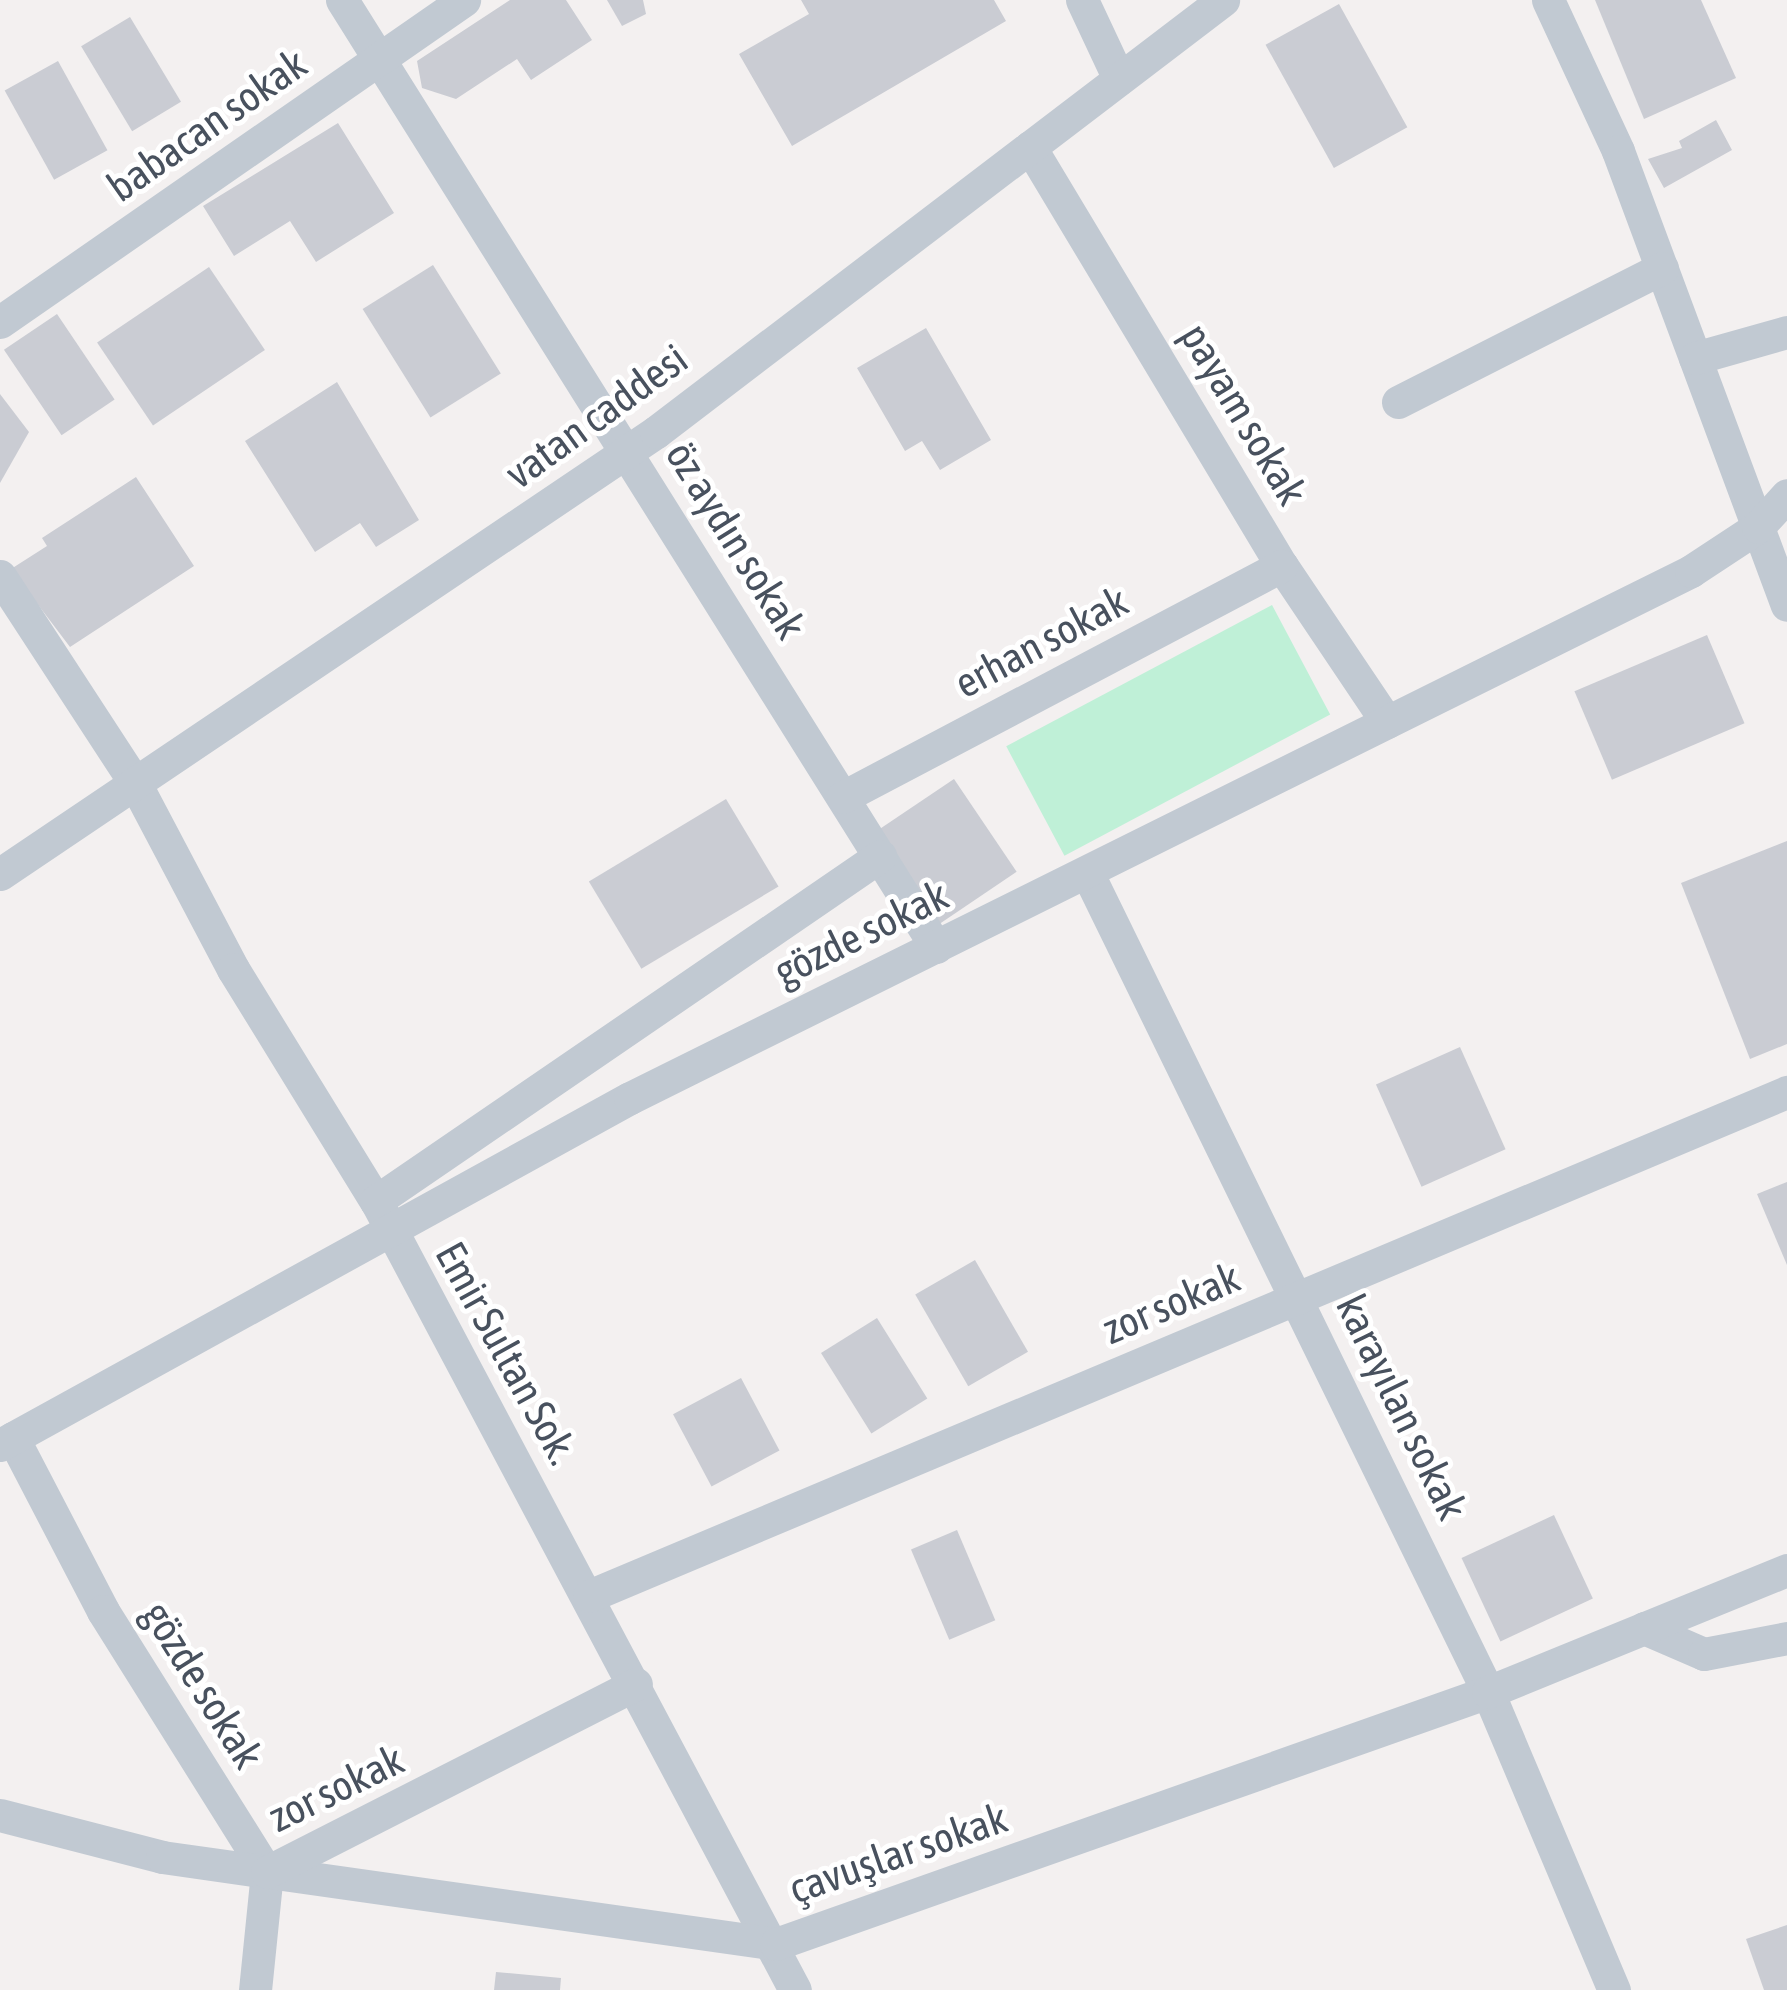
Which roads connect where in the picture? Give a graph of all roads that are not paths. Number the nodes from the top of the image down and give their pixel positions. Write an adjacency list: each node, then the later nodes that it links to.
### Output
1 (342, 0): 6 (street, öz aydın sokak)
2 (464, 0): 6 (street, babacan sokak)
3 (1082, 0): 7 (street)
4 (1223, 0): 7 (street, vatan caddesi)
5 (1548, 0): 9 (street)
6 (378, 62): 10 (street, babacan sokak); 14 (street, öz aydın sokak)
7 (1120, 79): 8 (street, vatan caddesi)
8 (1030, 147): 14 (street, vatan caddesi); 17 (street, payam sokak)
9 (1662, 268): 12 (street); 13 (street)
10 (0, 322)
11 (1787, 332): 12 (street)
12 (1695, 358): 16 (street)
13 (1398, 402)
14 (628, 452): 21 (street, vatan caddesi); 22 (street, öz aydın sokak)
15 (1787, 495): 16 (street, gözde sokak)
16 (1758, 527): 19 (street); 20 (street, gözde sokak)
17 (1282, 566): 20 (street, payam sokak); 22 (street, erhan sokak)
18 (0, 576): 21 (street, Emir Sultan Sok.)
19 (1787, 605)
20 (1387, 722): 24 (street, gözde sokak)
21 (130, 777): 25 (street, vatan caddesi); 28 (street, Emir Sultan Sok.)
22 (843, 797): 23 (street, öz aydın sokak)
23 (880, 856): 26 (street, öz aydın sokak); 28 (street, gözde sokak)
24 (1087, 872): 26 (street, gözde sokak); 29 (street, karayılan sokak)
25 (0, 874)
26 (936, 947): 28 (street, gözde sokak)
27 (1787, 1092): 29 (street, zor sokak)
28 (383, 1216): 30 (street, gözde sokak); 32 (street, Emir Sultan Sok.)
29 (1300, 1298): 32 (street, zor sokak); 36 (street, karayılan sokak)
30 (6, 1442): 38 (street, gözde sokak)
31 (1787, 1570): 33 (street, çavuşlar sokak)
32 (589, 1597): 35 (street, Emir Sultan Sok.)
33 (1643, 1628): 34 (street); 36 (street, çavuşlar sokak)
34 (1787, 1638)
35 (636, 1684): 38 (street, zor sokak); 39 (street, Emir Sultan Sok.)
36 (1488, 1692): 39 (street, çavuşlar sokak); 42 (street, karayılan sokak)
37 (0, 1815): 38 (street, çavuşlar sokak)
38 (267, 1872): 39 (street, çavuşlar sokak); 40 (street)
39 (776, 1944): 41 (street, Emir Sultan Sok.)
40 (255, 1990)
41 (795, 1990)
42 (1614, 1990)

